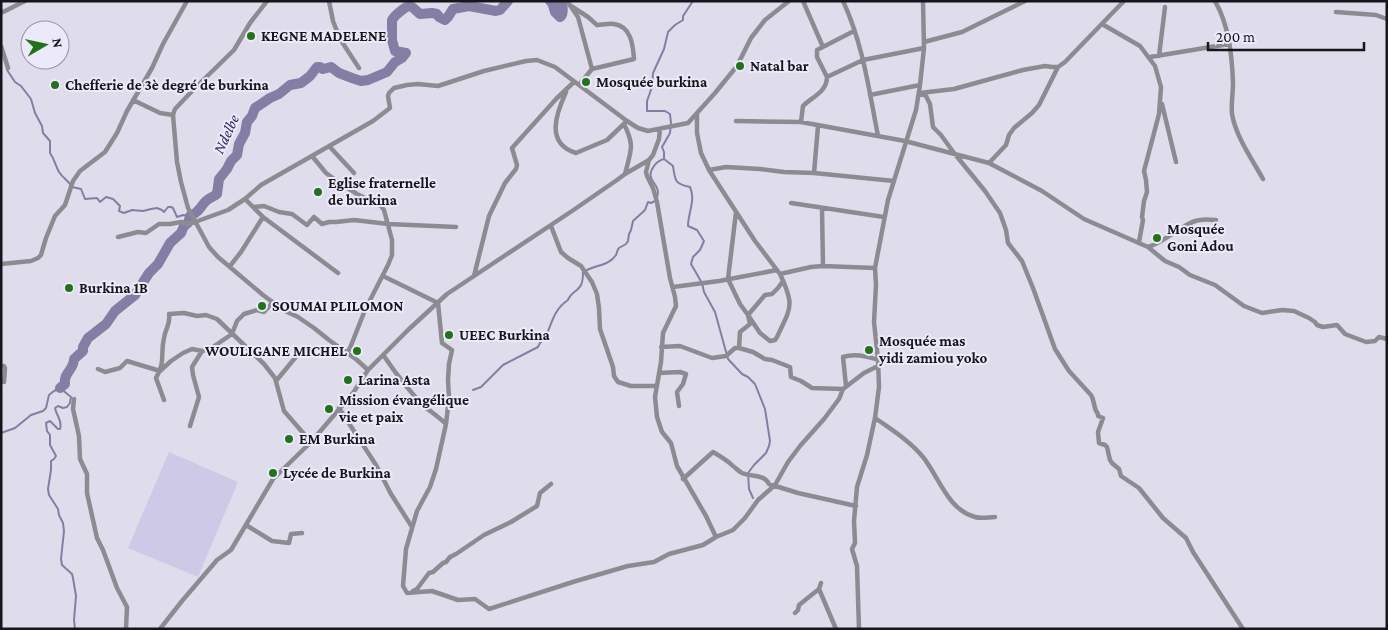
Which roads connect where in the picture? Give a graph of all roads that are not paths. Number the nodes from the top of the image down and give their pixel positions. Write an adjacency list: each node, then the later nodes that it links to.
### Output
1 (25, 1): 16 (street)
2 (187, 1): 38 (street)
3 (267, 1): 40 (street)
4 (329, 1): 29 (street)
5 (567, 1): 13 (street)
6 (788, 1): 39 (street)
7 (803, 1): 23 (street)
8 (843, 1): 19 (street)
9 (923, 1): 21 (street)
10 (1025, 1): 21 (street)
11 (1124, 1): 18 (street)
12 (1215, 1): 20 (street)
13 (571, 6): 30 (street); 30 (street)
14 (1165, 7): 24 (street)
15 (1336, 12): 17 (street)
16 (1, 13)
17 (1387, 19)
18 (1102, 24): 25 (street); 27 (street)
19 (854, 30): 23 (street); 26 (street)
20 (1229, 44): 24 (street); 58 (street)
21 (924, 45): 26 (street); 33 (street)
22 (1, 46): 28 (street)
23 (822, 47): 31 (street)
24 (1159, 56): 25 (street)
25 (1150, 57): 37 (street)
26 (863, 60): 31 (street); 36 (street)
27 (1058, 67): 35 (street); 53 (street)
28 (8, 68)
29 (359, 68)
30 (592, 69): 32 (street)
31 (827, 77): 43 (street)
32 (576, 84): 34 (street); 42 (street); 48 (street)
33 (920, 85): 35 (street); 36 (street)
34 (568, 88): 42 (street); 82 (street)
35 (919, 93): 47 (street); 49 (street)
36 (870, 95): 46 (street)
37 (1160, 98): 52 (street); 73 (street)
38 (133, 100): 40 (street); 75 (street)
39 (697, 114): 45 (street); 54 (street)
40 (173, 115): 68 (street)
41 (736, 121): 43 (street)
42 (626, 122): 45 (street); 57 (street)
43 (801, 122): 44 (street)
44 (818, 126): 46 (street); 56 (street)
45 (660, 129): 51 (street)
46 (878, 136): 47 (street)
47 (905, 141): 49 (street); 59 (street)
48 (329, 146): 50 (street); 55 (street)
49 (954, 153): 53 (street); 132 (street)
50 (312, 156): 60 (street); 69 (street)
51 (649, 160): 57 (street); 85 (street)
52 (1176, 162)
53 (989, 163): 73 (street)
54 (709, 170): 56 (street); 64 (street)
55 (354, 173)
56 (814, 173): 59 (street)
57 (625, 174): 70 (street)
58 (1263, 179)
59 (894, 181): 66 (street)
60 (245, 199): 62 (street); 68 (street)
61 (791, 203): 63 (street)
62 (253, 207): 65 (street); 69 (street)
63 (822, 208): 66 (street); 77 (street)
64 (736, 212): 79 (street); 83 (street)
65 (263, 217): 76 (street); 80 (street)
66 (884, 217): 78 (street)
67 (1216, 220): 74 (street)
68 (195, 221): 72 (street); 76 (street)
69 (388, 224): 71 (street); 81 (street)
70 (551, 226): 82 (street); 105 (street)
71 (456, 227)
72 (118, 237)
73 (1139, 242): 74 (street)
74 (1148, 247): 90 (street)
75 (1, 264)
76 (230, 266): 86 (street)
77 (824, 266): 78 (street); 79 (street)
78 (875, 268): 97 (street)
79 (779, 272): 83 (street); 84 (street)
80 (338, 273)
81 (383, 276): 87 (street); 95 (street)
82 (474, 276): 87 (street)
83 (728, 280): 85 (street); 88 (street)
84 (783, 280): 88 (street); 88 (street)
85 (673, 287): 91 (street)
86 (273, 302): 89 (street); 95 (street)
87 (438, 303): 96 (street); 112 (street)
88 (748, 315): 92 (street)
89 (232, 334): 94 (street); 101 (street); 103 (street)
90 (1387, 339)
91 (661, 347): 92 (street); 102 (street)
92 (740, 348): 106 (street)
93 (300, 350): 103 (street)
94 (202, 351): 101 (street); 113 (street)
95 (347, 353): 100 (street)
96 (384, 356): 100 (street); 112 (street)
97 (878, 363): 106 (street); 106 (street); 111 (street)
98 (1, 366): 104 (street)
99 (98, 369): 101 (street)
100 (368, 370): 110 (street)
101 (160, 371): 108 (street)
102 (659, 372): 105 (street); 109 (street)
103 (276, 381): 114 (street)
104 (4, 382)
105 (657, 386): 115 (street)
106 (844, 388): 117 (street)
107 (74, 399): 128 (street)
108 (164, 400)
109 (678, 406)
110 (339, 408): 114 (street); 121 (street)
111 (875, 418): 118 (street); 119 (street)
112 (446, 424): 121 (street)
113 (190, 426)
114 (311, 442): 120 (street)
115 (683, 479): 117 (street); 123 (street)
116 (551, 484): 126 (street)
117 (775, 485): 118 (street); 123 (street)
118 (856, 506): 131 (street)
119 (995, 517)
120 (246, 525): 122 (street); 129 (street)
121 (412, 527): 126 (street)
122 (302, 533)
123 (716, 537): 126 (street)
124 (821, 583): 125 (street)
125 (818, 588): 127 (street); 130 (street)
126 (407, 593)
127 (795, 613)
128 (126, 629)
129 (160, 629)
130 (836, 629)
131 (859, 629)
132 (1243, 629)

